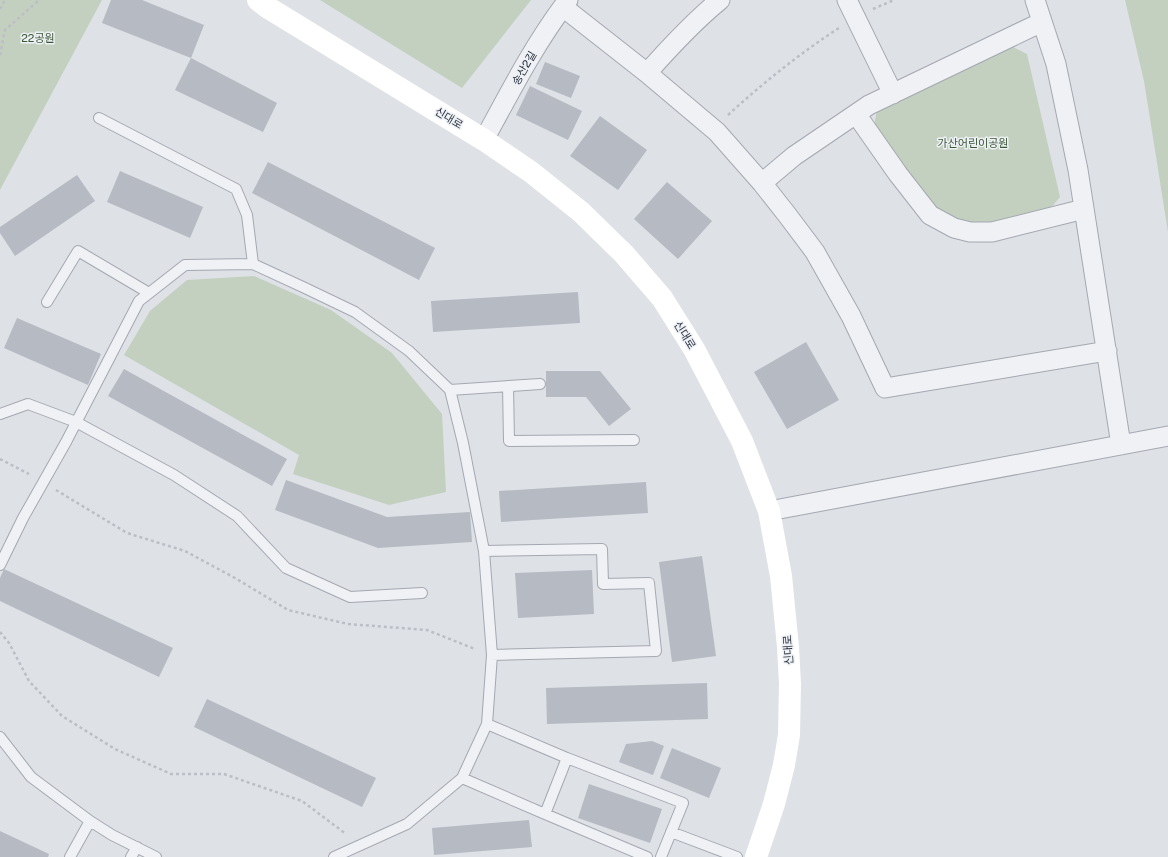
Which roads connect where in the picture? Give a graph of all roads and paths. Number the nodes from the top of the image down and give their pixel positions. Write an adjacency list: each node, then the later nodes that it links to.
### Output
1 (5, 0): 9 (path)
2 (39, 0): 12 (path)
3 (258, 0): 18 (main road, 신대로)
4 (720, 0): 13 (street)
5 (847, 0): 10 (street)
6 (894, 0): 10 (path)
7 (1035, 0): 11 (street)
8 (565, 3): 13 (street); 18 (street, 송산2길)
9 (0, 9)
10 (856, 17): 14 (street); 17 (path)
11 (1042, 22): 14 (street); 20 (street)
12 (0, 55)
13 (647, 73): 17 (street)
14 (893, 94): 15 (street)
15 (856, 114): 19 (street); 20 (street)
16 (99, 118): 21 (lane)
17 (713, 129): 19 (street)
18 (484, 140): 35 (main road, 신대로)
19 (762, 183): 24 (street)
20 (1084, 209): 24 (street)
21 (253, 264): 22 (lane); 27 (lane)
22 (150, 293): 23 (lane); 29 (lane)
23 (47, 302)
24 (1107, 351): 32 (street)
25 (540, 384): 26 (lane)
26 (508, 386): 27 (lane); 31 (lane)
27 (450, 390): 36 (lane)
28 (0, 414): 29 (lane)
29 (76, 422): 34 (lane); 38 (lane)
30 (1168, 436): 32 (street)
31 (634, 440)
32 (1121, 445): 35 (street)
33 (0, 459): 34 (path)
34 (44, 482): 37 (lane); 40 (path)
35 (769, 511): 57 (main road, 신대로)
36 (484, 551): 40 (lane); 40 (lane)
37 (0, 565)
38 (422, 593)
39 (0, 632): 48 (path)
40 (492, 656): 41 (lane)
41 (487, 724): 43 (lane); 44 (lane)
42 (0, 737): 46 (lane)
43 (568, 758): 45 (lane); 47 (lane)
44 (462, 778): 45 (lane); 48 (lane)
45 (545, 814): 54 (lane)
46 (90, 821): 49 (lane); 50 (lane)
47 (671, 832): 55 (lane); 56 (lane)
48 (360, 845): 53 (lane)
49 (137, 847): 51 (lane); 52 (lane)
50 (70, 857)
51 (131, 857)
52 (156, 857)
53 (334, 857)
54 (647, 857)
55 (661, 857)
56 (737, 857)
57 (756, 857)

